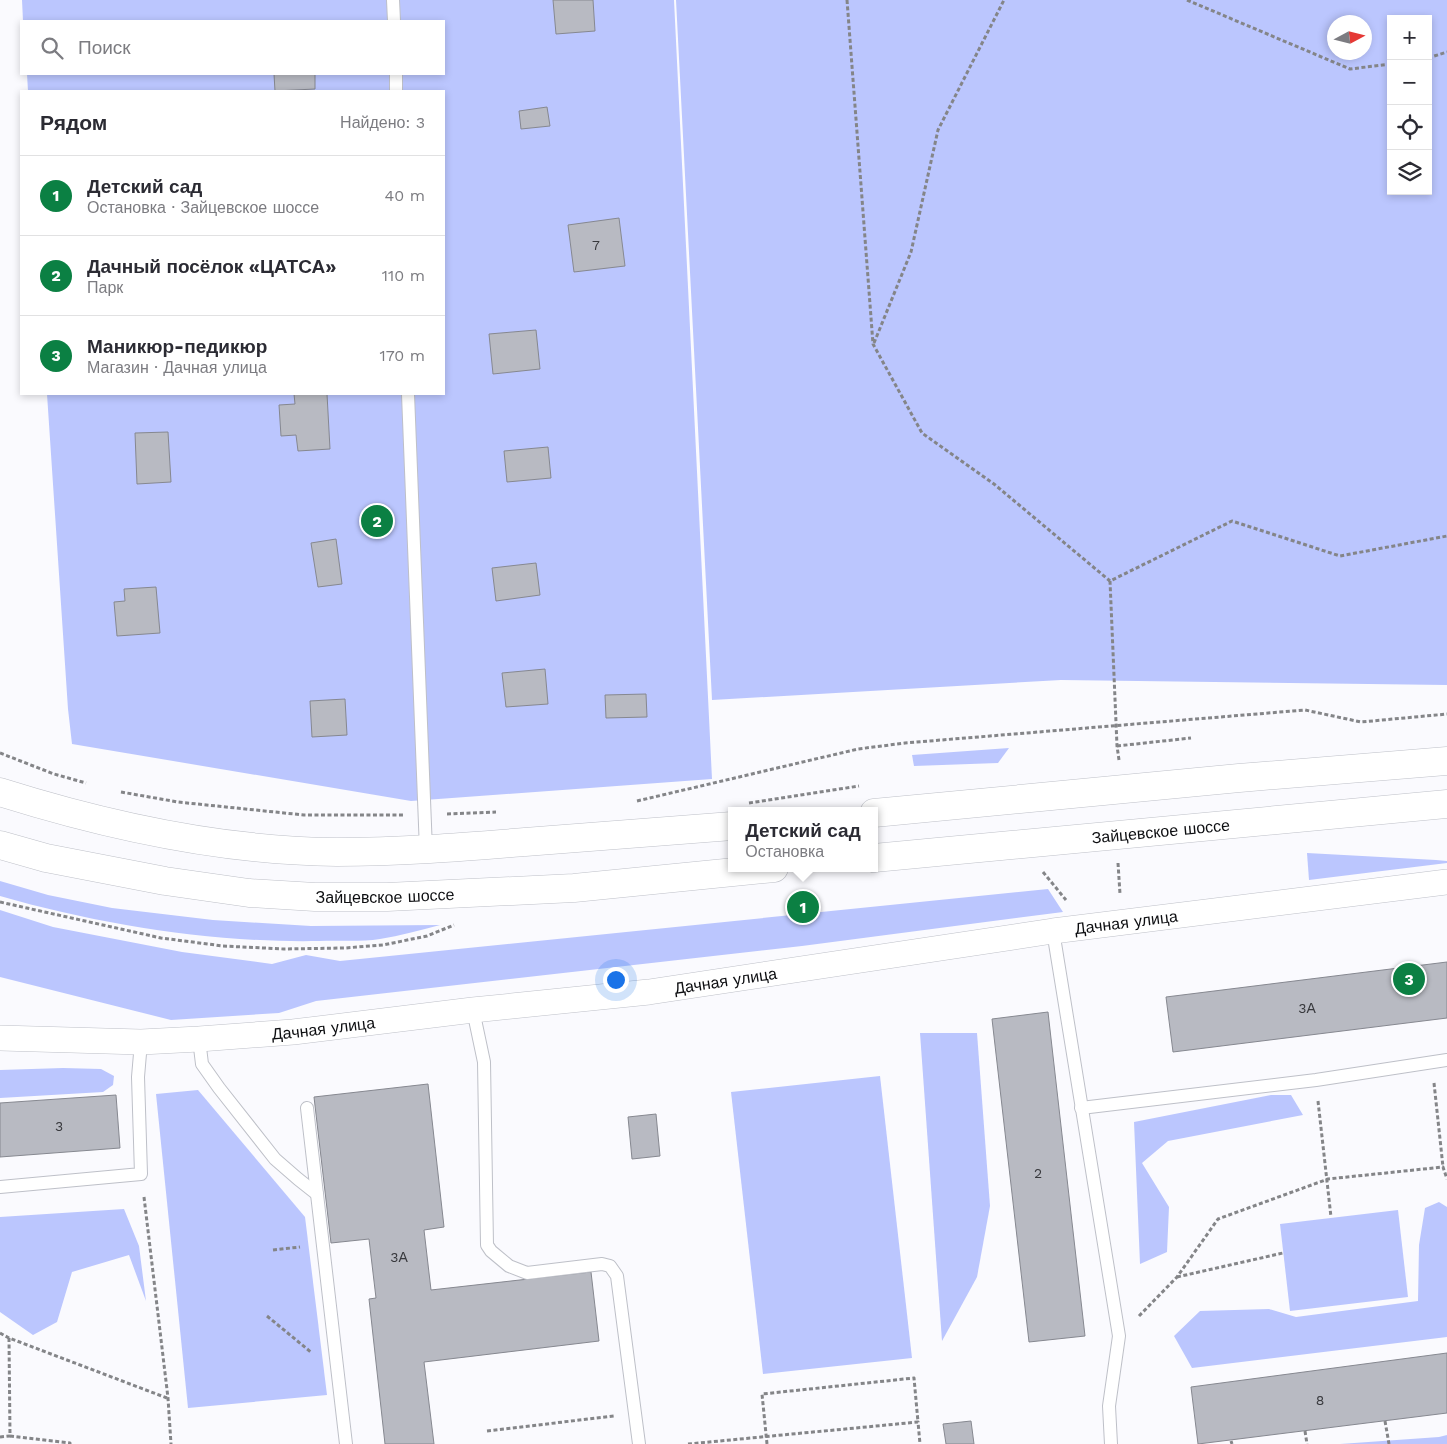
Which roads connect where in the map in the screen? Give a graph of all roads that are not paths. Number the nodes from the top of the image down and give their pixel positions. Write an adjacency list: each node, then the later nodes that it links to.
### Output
1 (393, 0): 2 (lane)
2 (394, 20)
3 (396, 75): 4 (lane)
4 (396, 90)
5 (408, 395): 12 (lane)
6 (1447, 760): 9 (main road)
7 (0, 792): 12 (main road)
8 (1447, 804): 13 (main road, Зайцевское шоссе)
9 (878, 813)
10 (728, 816): 12 (main road)
11 (0, 845): 14 (main road, Зайцевское шоссе)
12 (426, 850)
13 (878, 858)
14 (734, 872)
15 (1447, 882): 16 (street, Дачная улица)
16 (1053, 931): 17 (street, Дачная улица); 23 (lane)
17 (473, 1010): 19 (street, Дачная улица); 27 (lane)
18 (0, 1038): 20 (street, Дачная улица)
19 (199, 1039): 20 (street, Дачная улица); 25 (lane)
20 (141, 1042): 24 (lane)
21 (1447, 1060): 23 (lane)
22 (308, 1108): 25 (lane)
23 (1081, 1108): 28 (lane)
24 (0, 1187)
25 (318, 1194): 26 (lane)
26 (346, 1444)
27 (639, 1444)
28 (1111, 1444)

